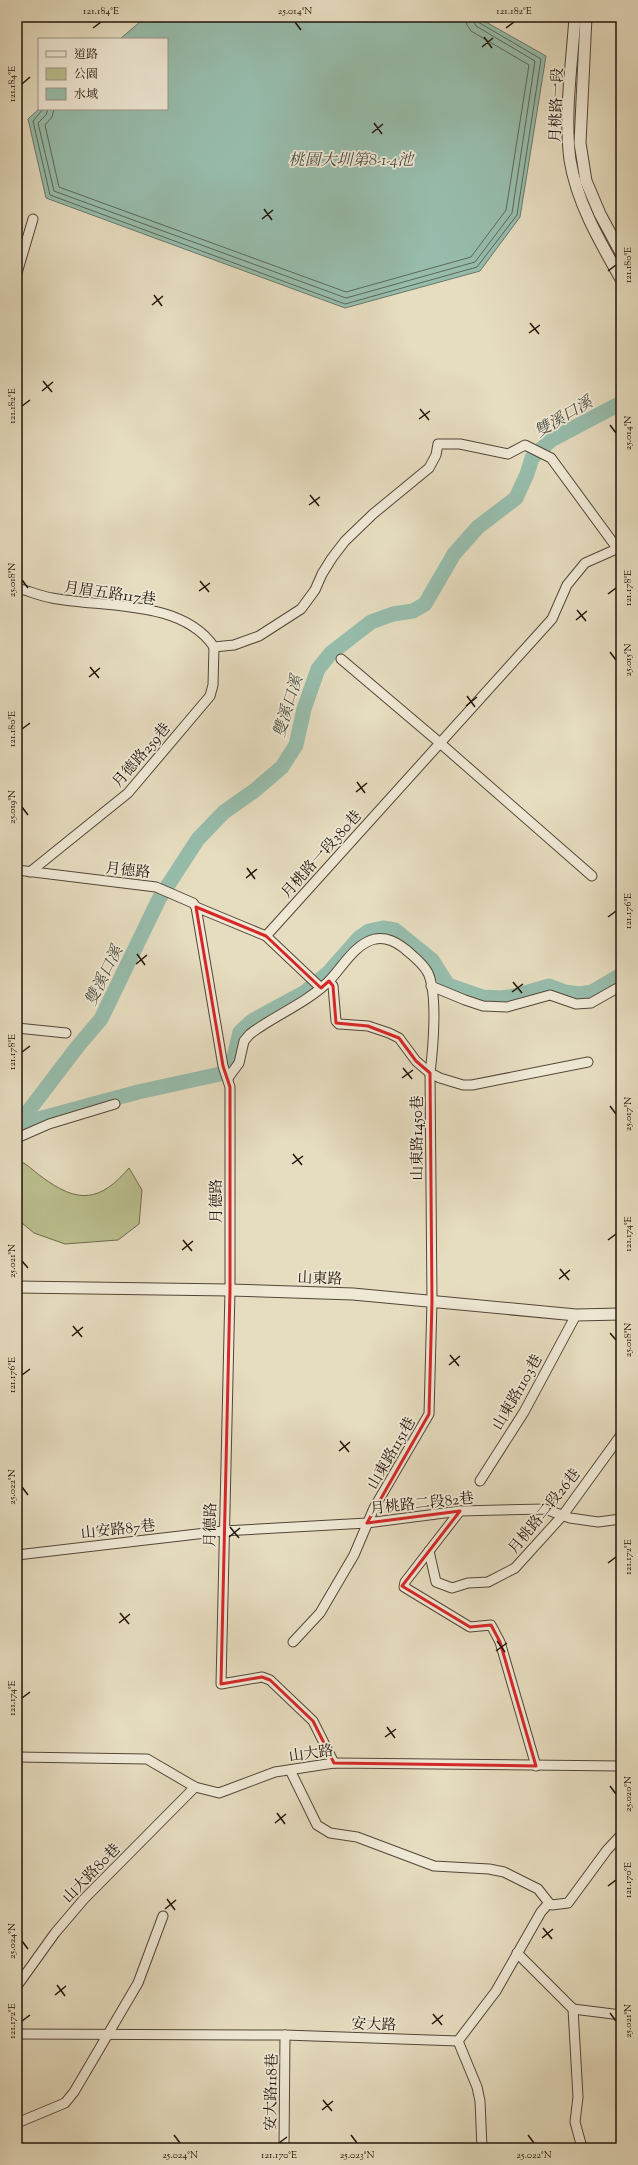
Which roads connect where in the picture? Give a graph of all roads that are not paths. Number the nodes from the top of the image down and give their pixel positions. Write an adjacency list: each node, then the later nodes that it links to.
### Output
1 (575, 17): 5 (street, 月桃路一段)
2 (586, 17): 4 (street, 月桃路一段)
3 (33, 220): 6 (street)
4 (621, 253)
5 (620, 271)
6 (17, 273)
7 (619, 548): 9 (street); 11 (street, 月桃路一段380巷)
8 (17, 588): 9 (street, 月眉五路117巷)
9 (214, 647): 13 (street, 月德路259巷)
10 (341, 659): 11 (street)
11 (440, 743): 14 (street); 16 (street, 月桃路一段380巷)
12 (17, 870): 13 (street, 月德路)
13 (30, 872): 15 (street, 月德路)
14 (592, 876)
15 (196, 907): 16 (street); 25 (street, 月德路)
16 (266, 936): 20 (street)
17 (329, 981): 18 (street, 山東路1450巷); 20 (street, 山東路1450巷); 24 (street)
18 (431, 986): 19 (street); 24 (street, 山東路1450巷)
19 (621, 986)
20 (321, 988): 25 (street, 山東路1450巷)
21 (17, 1028): 22 (street)
22 (66, 1034)
23 (588, 1062): 24 (street)
24 (430, 1073): 30 (street, 山東路1450巷)
25 (228, 1078): 29 (street, 月德路)
26 (115, 1104): 27 (street)
27 (17, 1138)
28 (17, 1287): 29 (street, 山東路)
29 (230, 1290): 30 (street, 山東路); 39 (street, 月德路)
30 (432, 1301): 32 (street, 山東路); 38 (street, 山東路1151巷)
31 (621, 1314): 32 (street, 山東路)
32 (576, 1315): 34 (street, 山東路1103巷)
33 (621, 1436): 36 (street, 月桃路二段26巷)
34 (480, 1481)
35 (460, 1511): 36 (street, 月桃路二段82巷); 38 (street, 月桃路二段82巷); 40 (street)
36 (563, 1515): 37 (street, 月桃路二段82巷); 40 (street, 月桃路二段26巷)
37 (621, 1519)
38 (367, 1523): 39 (street, 月桃路二段82巷); 42 (street, 山東路1151巷)
39 (223, 1531): 41 (street, 山安路87巷); 44 (street, 月德路)
40 (429, 1550): 45 (street)
41 (17, 1555)
42 (293, 1642)
43 (17, 1757): 48 (street, 山大路)
44 (334, 1763): 45 (street, 山大路); 47 (street, 山大路)
45 (536, 1766): 46 (street, 山大路)
46 (621, 1766)
47 (290, 1770): 48 (street, 山大路); 50 (street)
48 (195, 1786): 53 (street, 山大路80巷)
49 (621, 1835): 50 (street)
50 (550, 1902): 52 (street)
51 (163, 1916): 57 (street)
52 (517, 1952): 54 (street); 59 (street)
53 (17, 1986)
54 (573, 2009): 55 (street); 63 (street)
55 (621, 2014)
56 (17, 2034): 57 (street, 安大路)
57 (108, 2035): 58 (street, 安大路); 60 (street)
58 (285, 2036): 59 (street, 安大路); 61 (street, 安大路118巷)
59 (458, 2041): 62 (street)
60 (17, 2123)
61 (284, 2148)
62 (482, 2148)
63 (578, 2148)

